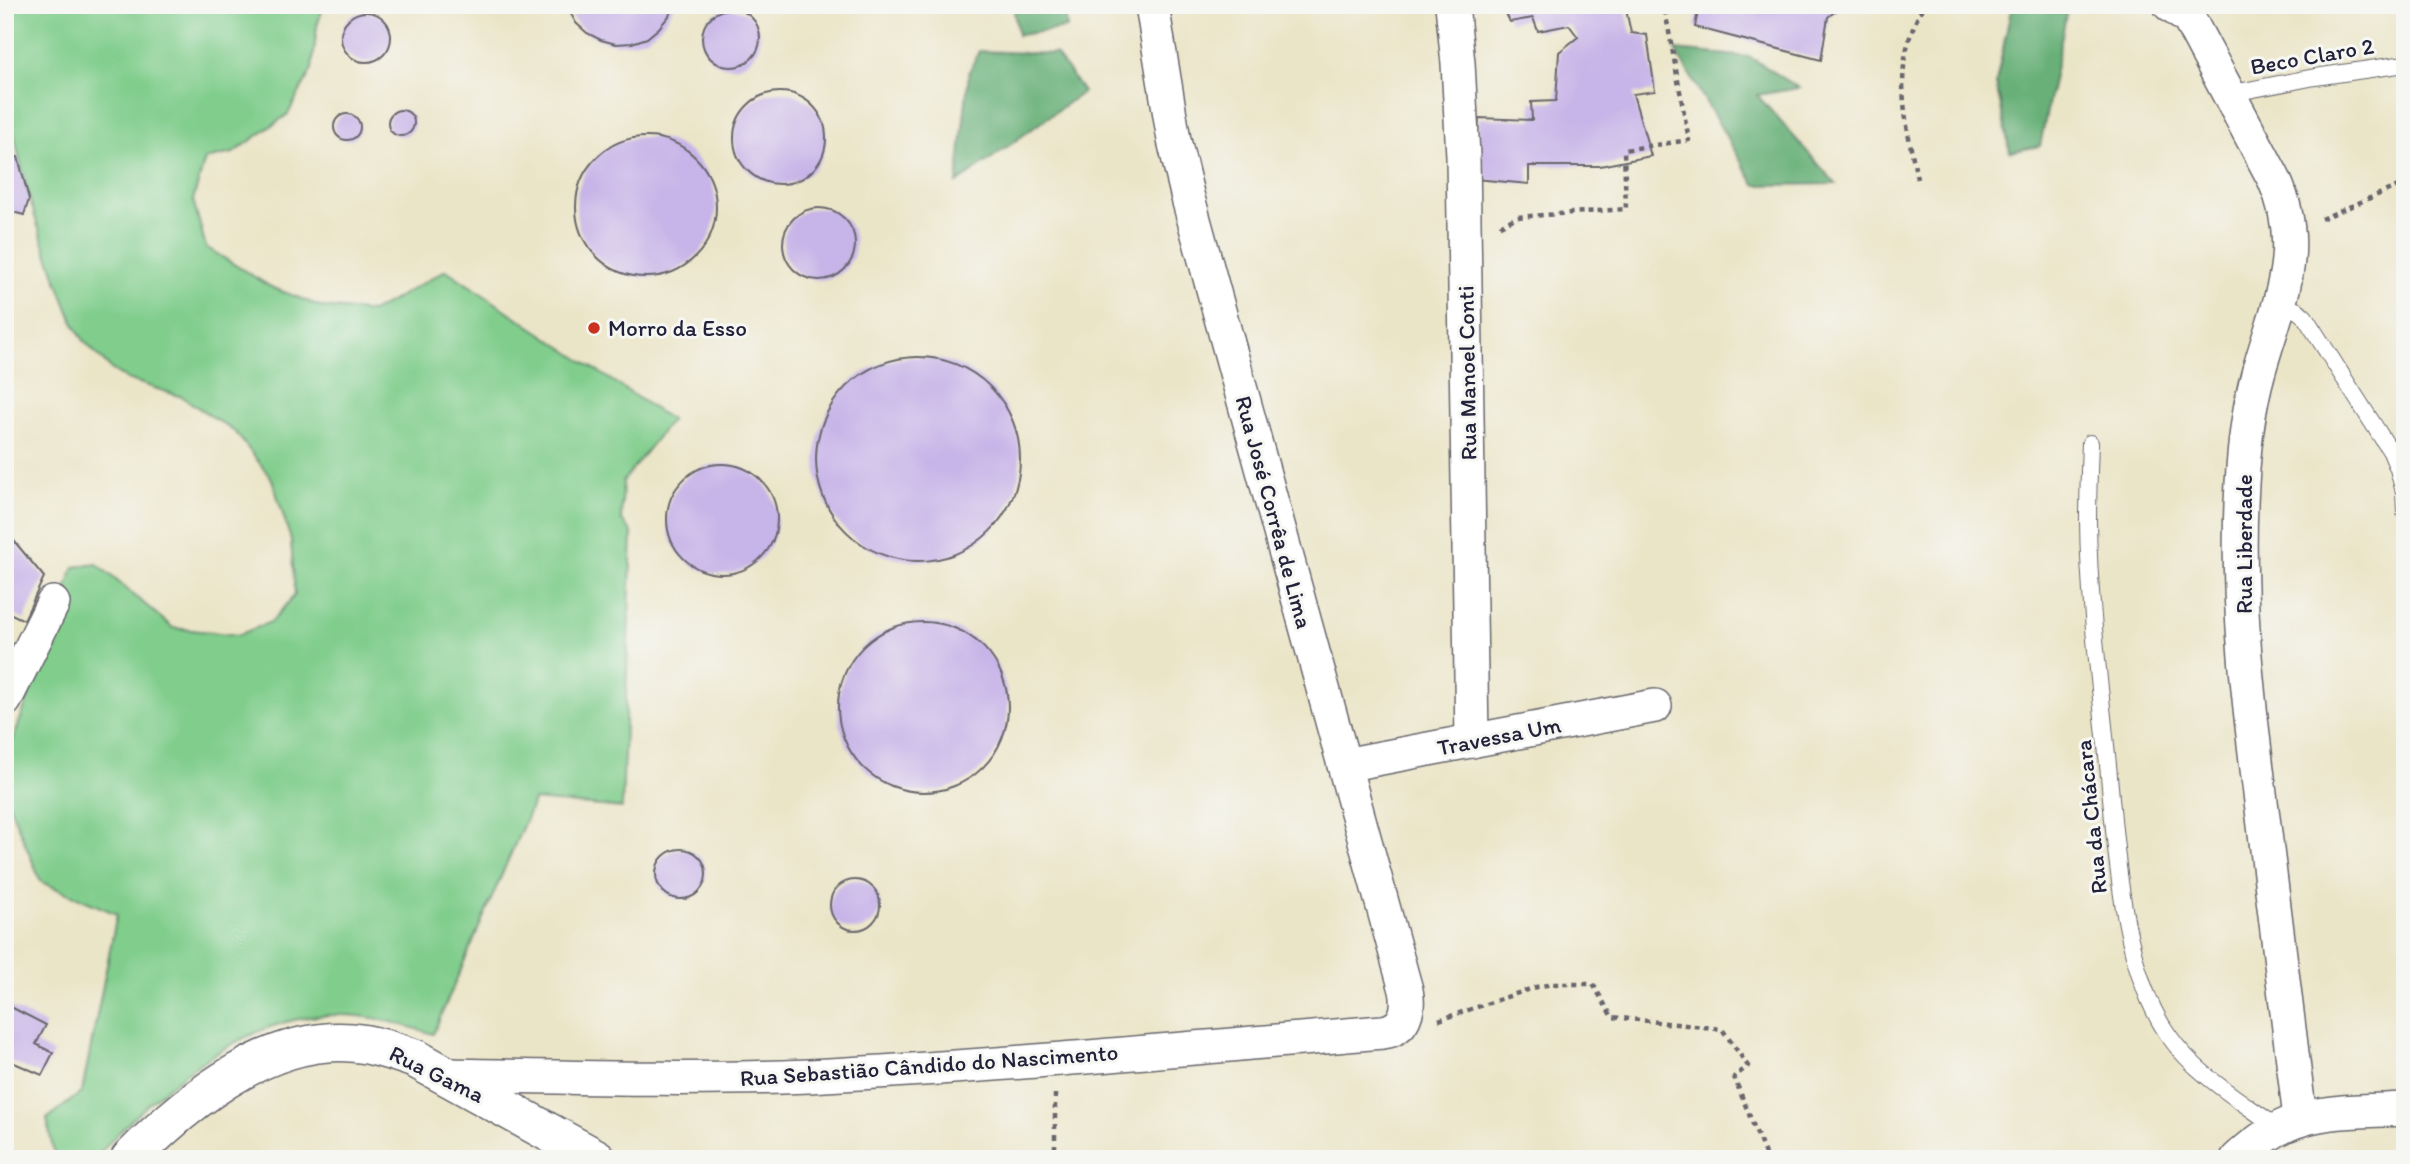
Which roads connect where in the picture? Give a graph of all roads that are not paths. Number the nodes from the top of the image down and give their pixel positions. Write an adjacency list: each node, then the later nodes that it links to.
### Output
1 (1153, 5): 13 (street, Rua José Corrêa de Lima)
2 (1452, 5): 12 (street, Rua Manoel Conti)
3 (2183, 10): 5 (street, Rua Liberdade)
4 (2405, 64): 5 (lane, Beco Claro 2)
5 (2228, 94): 6 (street, Rua Liberdade)
6 (2280, 304): 8 (lane); 17 (street, Rua Liberdade)
7 (2090, 443): 17 (lane, Rua da Chácara)
8 (2405, 512)
9 (53, 603): 10 (street)
10 (5, 700)
11 (1655, 706): 12 (street, Travessa Um)
12 (1472, 741): 13 (street, Travessa Um)
13 (1344, 765): 14 (street, Rua José Corrêa de Lima)
14 (1405, 1016): 15 (street, Rua Sebastião Cândido do Nascimento)
15 (445, 1075): 18 (street, Rua Gama); 19 (street, Rua Gama)
16 (2405, 1110): 17 (street)
17 (2289, 1123): 20 (street)
18 (130, 1159)
19 (597, 1159)
20 (2237, 1159)

